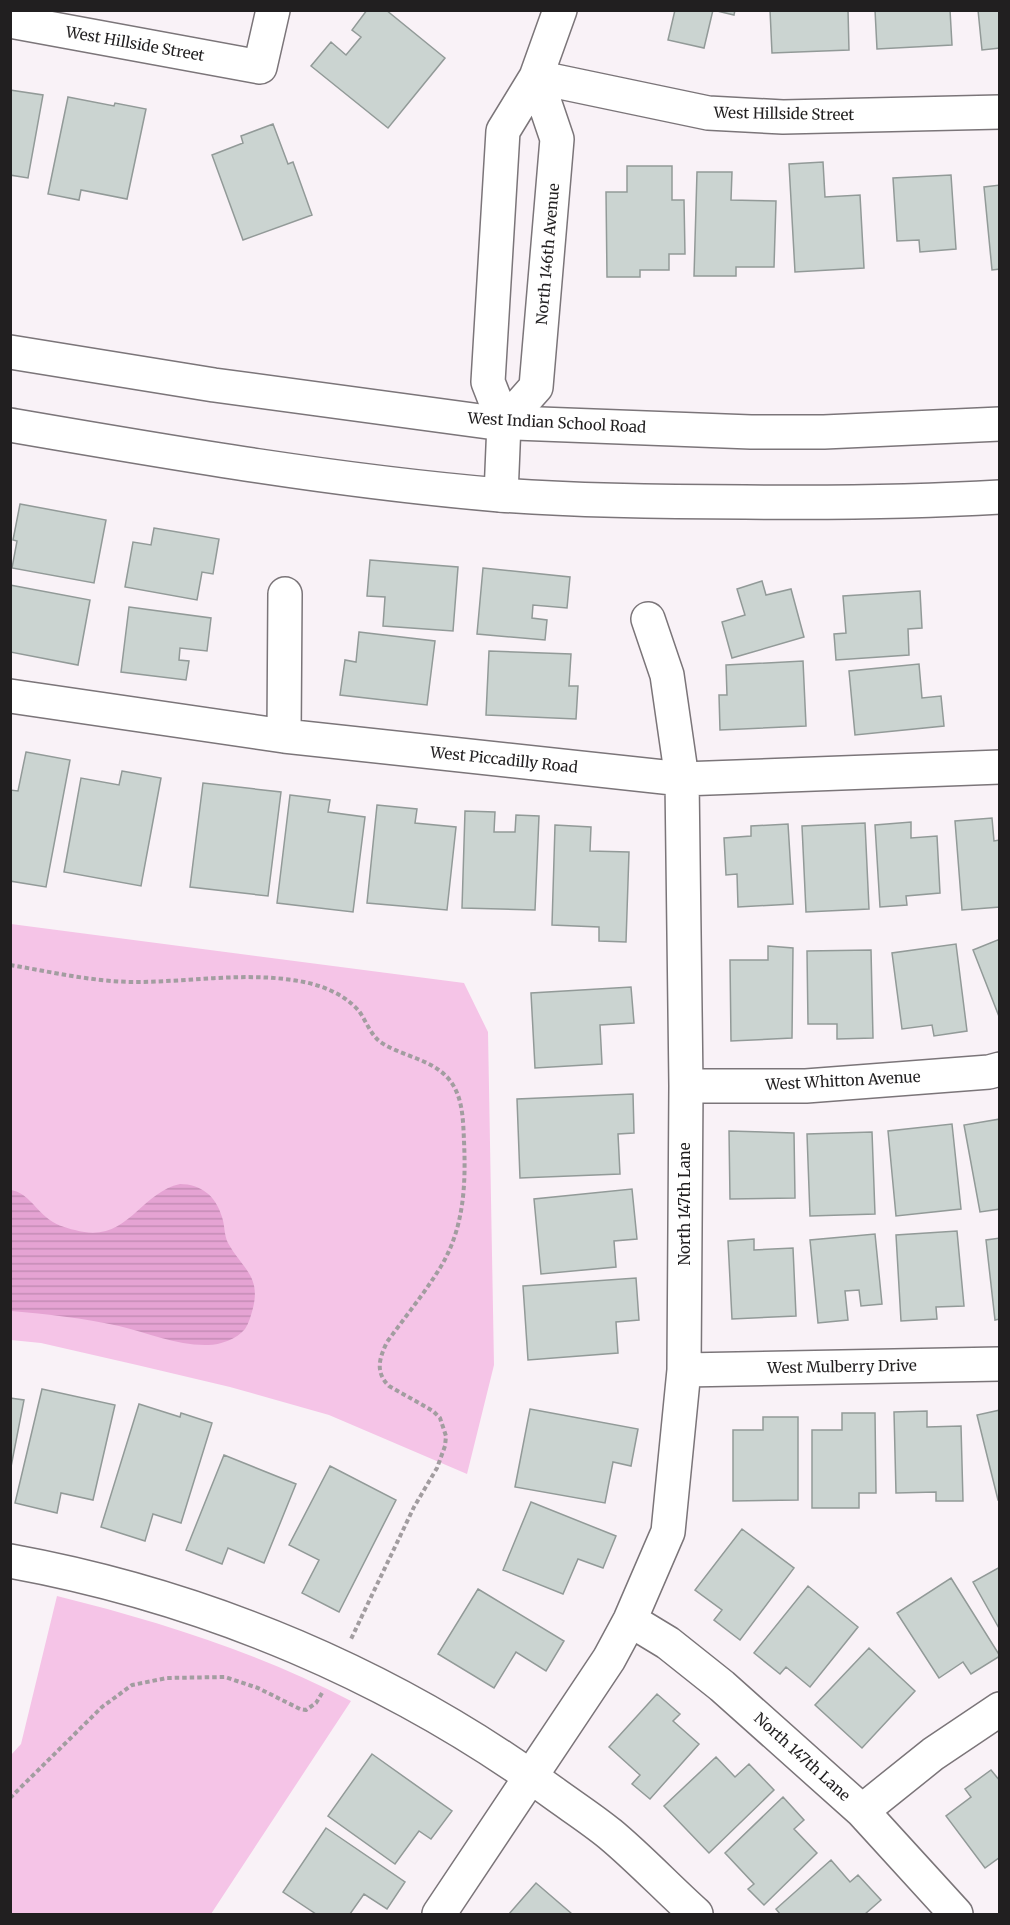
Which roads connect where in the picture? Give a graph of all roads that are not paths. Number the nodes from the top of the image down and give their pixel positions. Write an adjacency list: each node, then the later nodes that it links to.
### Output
1 (273, 10): 3 (street, West Hillside Street)
2 (560, 10): 4 (street)
3 (10, 21)
4 (536, 77): 5 (street, West Hillside Street); 7 (street); 7 (street, North 146th Avenue)
5 (999, 112)
6 (10, 352): 7 (street, West Indian School Road)
7 (504, 423): 8 (street, West Indian School Road); 10 (street)
8 (999, 424)
9 (10, 425): 10 (street)
10 (501, 495): 11 (street)
11 (999, 497)
12 (285, 594): 15 (street)
13 (648, 619): 17 (street, North 147th Lane)
14 (10, 696): 15 (street, West Piccadilly Road)
15 (284, 736): 17 (street, West Piccadilly Road)
16 (999, 767): 17 (street, West Piccadilly Road)
17 (682, 779): 19 (street, North 147th Lane)
18 (999, 1069): 19 (street, West Whitton Avenue)
19 (686, 1086): 21 (street, North 147th Lane)
20 (999, 1364): 21 (street, West Mulberry Drive)
21 (684, 1370): 23 (street, North 147th Lane)
22 (10, 1561): 25 (street)
23 (630, 1620): 25 (street, North 147th Lane); 26 (street, North 147th Lane)
24 (999, 1709): 26 (street)
25 (530, 1776): 27 (street, North 147th Lane); 28 (street)
26 (862, 1811): 29 (street, North 147th Lane)
27 (439, 1914)
28 (696, 1914)
29 (956, 1914)

